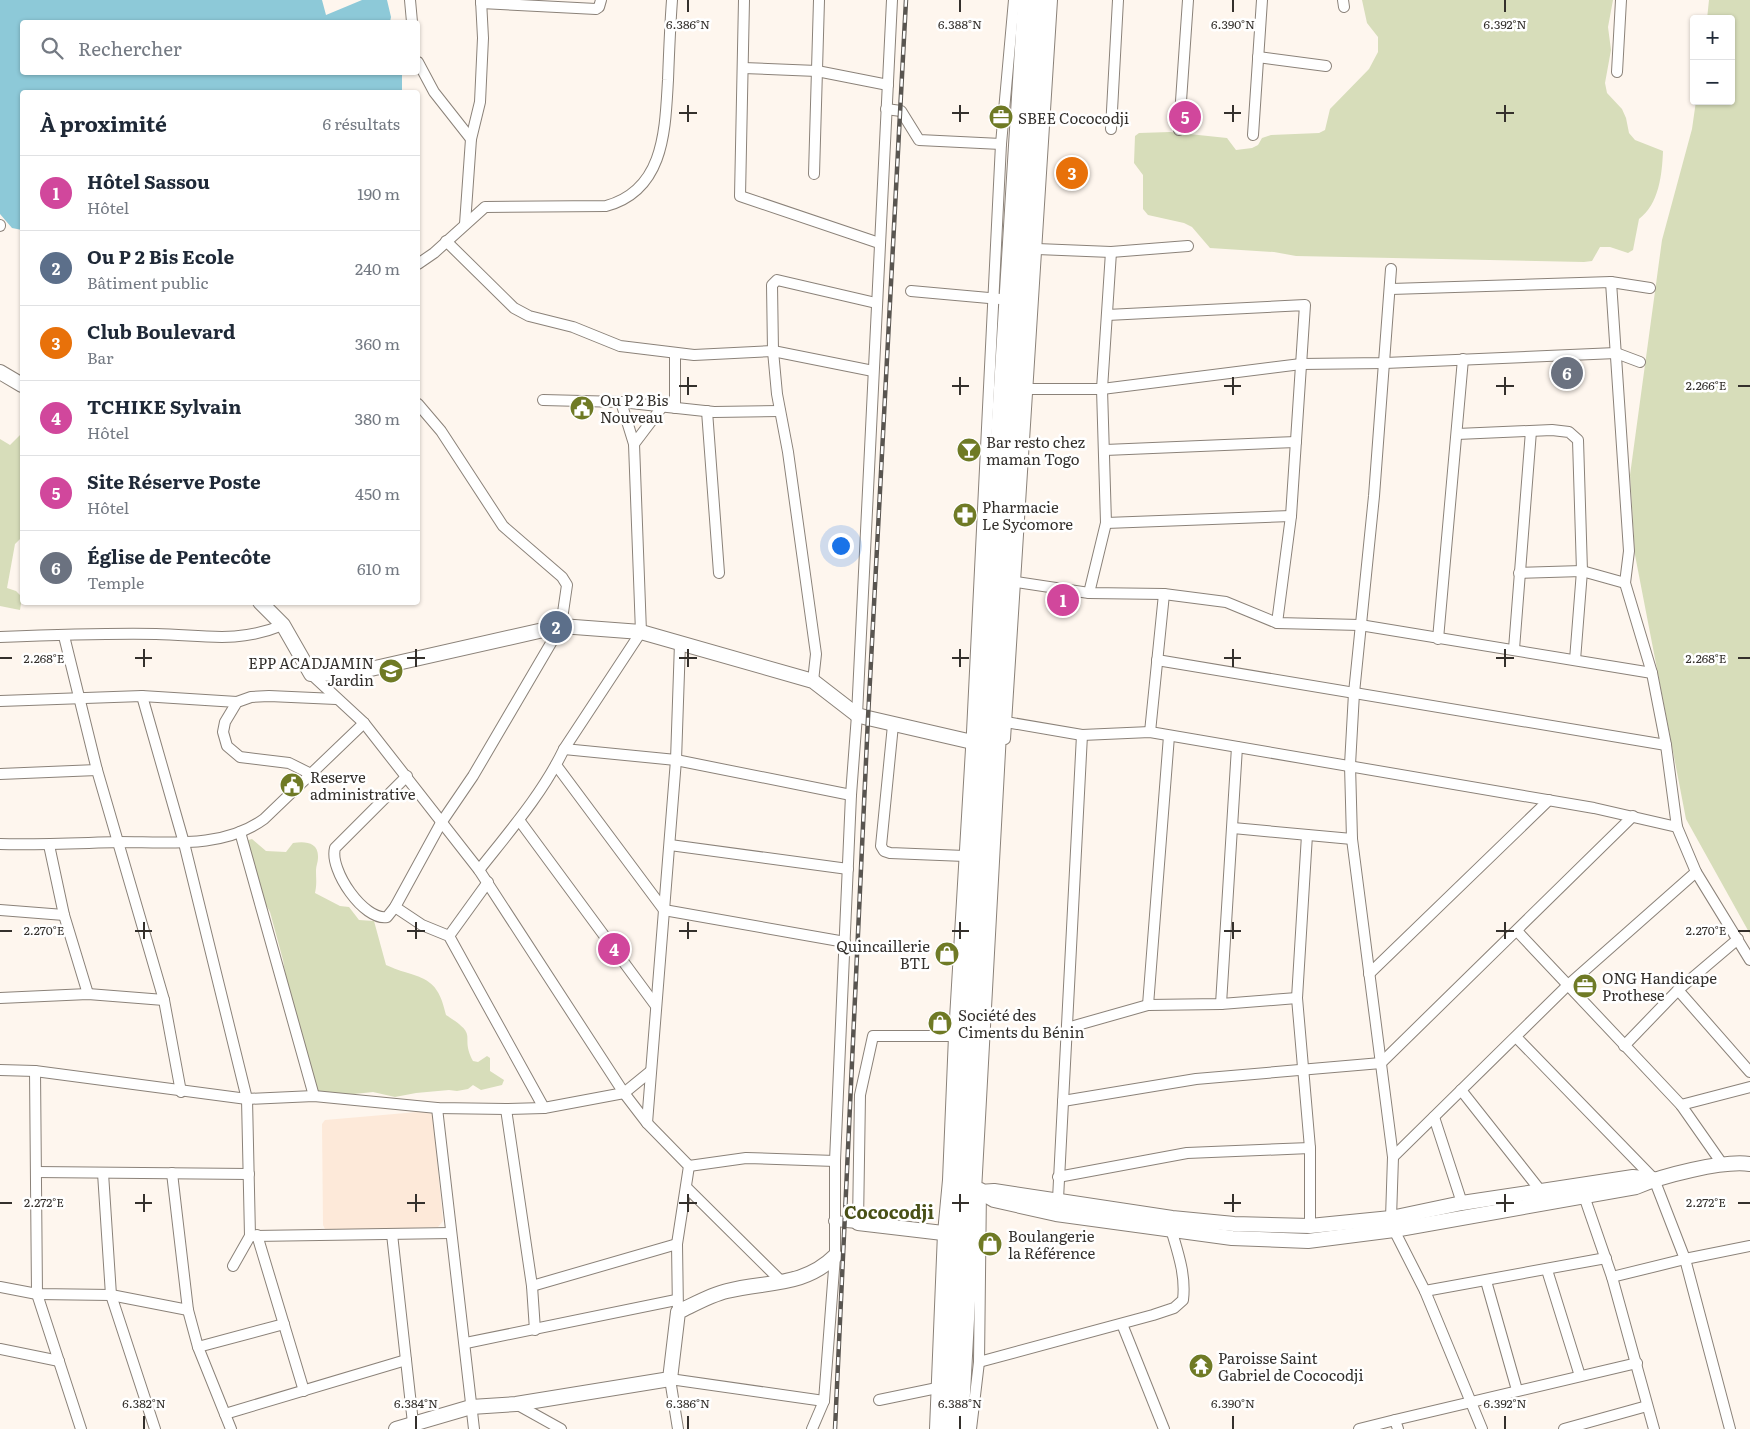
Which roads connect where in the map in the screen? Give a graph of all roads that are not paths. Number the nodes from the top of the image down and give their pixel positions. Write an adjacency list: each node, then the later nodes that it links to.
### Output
1 (410, 0): 16 (street)
2 (601, 0): 15 (street)
3 (672, 0): 31 (street)
4 (744, 0): 20 (street)
5 (819, 0): 21 (street)
6 (892, 0): 23 (street)
7 (1014, 0): 29 (street)
8 (1027, 0): 43 (highway)
9 (1040, 0): 195 (highway)
10 (1052, 0): 35 (street)
11 (1118, 0): 25 (street)
12 (1188, 0): 26 (street)
13 (1262, 0): 17 (street)
14 (1621, 0): 22 (street)
15 (481, 1): 28 (street)
16 (412, 20)
17 (1258, 57): 19 (street); 27 (street)
18 (420, 66): 28 (street)
19 (1326, 66)
20 (743, 68): 21 (street); 33 (street)
21 (817, 71): 23 (street); 30 (street)
22 (1617, 72)
23 (888, 85): 24 (street)
24 (886, 109): 29 (street); 33 (street)
25 (1111, 129)
26 (1179, 130)
27 (1253, 135)
28 (471, 140): 31 (street)
29 (1001, 144): 43 (street)
30 (814, 174)
31 (465, 224): 32 (street)
32 (446, 241): 37 (street); 48 (street)
33 (879, 243): 44 (street)
34 (1188, 246): 36 (street)
35 (1036, 249): 36 (street); 56 (street)
36 (1111, 252): 45 (street)
37 (420, 262)
38 (1392, 269): 41 (street)
39 (1610, 282): 40 (street); 41 (street); 47 (street)
40 (1650, 288)
41 (1391, 289): 51 (street)
42 (911, 291): 43 (street)
43 (1001, 299): 108 (highway)
44 (876, 303): 46 (street); 53 (street)
45 (1107, 315): 52 (street); 57 (street)
46 (773, 351): 48 (street); 53 (street); 64 (street)
47 (1616, 353): 49 (street); 50 (street); 76 (street)
48 (675, 354): 62 (street)
49 (1463, 359): 51 (street); 66 (street)
50 (1640, 362)
51 (1385, 363): 52 (street); 82 (street)
52 (1301, 364): 57 (street); 67 (street)
53 (873, 371): 101 (street)
54 (0, 372): 55 (street)
55 (20, 384)
56 (1027, 389): 57 (street); 75 (street)
57 (1102, 389): 69 (street)
58 (543, 400): 59 (street)
59 (622, 402): 61 (street); 68 (street)
60 (420, 406): 83 (street)
61 (662, 407): 62 (street); 68 (street)
62 (675, 408): 63 (street)
63 (707, 411): 64 (street); 73 (street)
64 (780, 411): 94 (street)
65 (1531, 431): 66 (street); 72 (street); 74 (street)
66 (1457, 434): 87 (street)
67 (1296, 442): 69 (street); 70 (street)
68 (634, 444): 84 (street)
69 (1105, 450): 71 (street)
70 (1291, 516): 71 (street); 80 (street)
71 (1106, 523): 77 (street)
72 (1582, 571): 74 (street); 76 (street); 91 (street)
73 (718, 573)
74 (1519, 573): 89 (street)
75 (1016, 582): 77 (street); 102 (street)
76 (1625, 583): 92 (street)
77 (1088, 593): 78 (street)
78 (1164, 594): 80 (street); 90 (street)
79 (263, 605): 81 (street)
80 (1277, 623): 82 (street)
81 (283, 625): 85 (street); 93 (street)
82 (1360, 625): 87 (street); 95 (street)
83 (562, 626): 84 (street); 93 (street); 123 (street)
84 (641, 632): 88 (street); 111 (street)
85 (64, 636): 86 (street); 97 (street)
86 (0, 637)
87 (1438, 639): 89 (street)
88 (680, 643): 94 (street); 112 (street)
89 (1514, 649): 91 (street)
90 (1157, 660): 95 (street); 105 (street)
91 (1575, 660): 92 (street)
92 (1652, 673): 109 (street)
93 (311, 674): 98 (street)
94 (813, 681): 101 (street)
95 (1354, 693): 109 (street); 114 (street)
96 (142, 696): 97 (street); 100 (street); 130 (street)
97 (78, 699): 99 (street); 115 (street)
98 (336, 699): 100 (street); 103 (street)
99 (0, 701)
100 (237, 702): 117 (street)
101 (857, 715): 104 (street); 119 (street)
102 (1006, 722): 106 (street); 195 (street)
103 (364, 723): 117 (street); 118 (street)
104 (893, 725): 108 (street); 134 (street)
105 (1150, 732): 106 (street); 107 (street)
106 (1082, 735): 158 (street)
107 (1169, 736): 110 (street); 156 (street)
108 (976, 742): 134 (street); 195 (highway)
109 (1666, 745): 124 (street)
110 (1238, 747): 114 (street); 125 (street)
111 (564, 749): 112 (street); 113 (street)
112 (676, 760): 119 (street); 133 (street)
113 (556, 765): 122 (street); 141 (street)
114 (1350, 765): 120 (street); 128 (street)
115 (97, 770): 116 (street); 129 (street)
116 (0, 774)
117 (311, 774): 126 (street)
118 (407, 776): 123 (street); 139 (street)
119 (851, 795): 135 (street)
120 (1549, 800): 121 (street); 148 (street)
121 (1633, 816): 124 (street); 143 (street)
122 (518, 820): 136 (street); 157 (street)
123 (441, 823): 136 (street); 139 (street)
124 (1676, 827): 137 (street)
125 (1233, 828): 127 (street); 155 (street)
126 (240, 832): 130 (street); 172 (street)
127 (1307, 835): 128 (street); 153 (street)
128 (1352, 839): 148 (street)
129 (119, 842): 130 (street); 132 (street); 154 (street)
130 (184, 843): 173 (street)
131 (0, 844): 132 (street)
132 (49, 845): 142 (street)
133 (670, 845): 135 (street); 141 (street)
134 (965, 856): 159 (street)
135 (848, 869): 146 (street)
136 (479, 870): 138 (street)
137 (1696, 872): 145 (street); 149 (street)
138 (488, 882): 144 (street); 171 (street)
139 (396, 908): 144 (street)
140 (0, 910): 142 (street)
141 (664, 910): 146 (street); 157 (street)
142 (64, 914): 151 (street)
143 (1517, 931): 149 (street); 162 (street)
144 (449, 936): 177 (street)
145 (1738, 939): 147 (street); 150 (street)
146 (845, 942): 183 (street)
147 (1750, 960)
148 (1369, 974): 162 (street)
149 (1567, 986): 160 (street); 161 (street)
150 (1678, 990): 161 (street); 167 (street)
151 (88, 994): 152 (street); 154 (street)
152 (0, 998)
153 (1297, 998): 155 (street); 164 (street)
154 (164, 1000): 170 (street)
155 (1221, 1004): 156 (street)
156 (1148, 1005): 158 (street)
157 (656, 1006): 165 (street)
158 (1067, 1028): 174 (street)
159 (954, 1036): 195 (street); 200 (street)
160 (1516, 1037): 169 (street); 192 (street)
161 (1624, 1046): 175 (street)
162 (1381, 1063): 164 (street); 182 (street)
163 (0, 1070): 166 (street)
164 (1303, 1070): 174 (street); 181 (street)
165 (651, 1071): 171 (street); 180 (street)
166 (35, 1072): 170 (street); 187 (street)
167 (1750, 1072)
168 (1750, 1087): 175 (street)
169 (1461, 1090): 179 (street); 194 (street)
170 (181, 1092): 173 (street)
171 (624, 1093): 177 (street); 180 (street)
172 (314, 1096): 173 (street); 176 (street)
173 (247, 1099): 190 (street)
174 (1063, 1101): 191 (street)
175 (1681, 1104): 185 (street)
176 (437, 1108): 178 (street); 204 (street)
177 (544, 1108): 178 (street)
178 (506, 1109): 218 (street)
179 (1434, 1117): 182 (street); 198 (street)
180 (647, 1123): 186 (street)
181 (1310, 1148): 191 (street); 202 (street)
182 (1393, 1157): 201 (street)
183 (835, 1161): 186 (street); 199 (street)
184 (1750, 1164): 185 (street)
185 (1723, 1165): 192 (street)
186 (689, 1166): 193 (street)
187 (36, 1172): 188 (street); 221 (street)
188 (104, 1173): 189 (street); 222 (street)
189 (172, 1174): 190 (street); 224 (street)
190 (249, 1174): 207 (street)
191 (1058, 1177): 197 (street)
192 (1654, 1179): 194 (street); 196 (street); 212 (street)
193 (686, 1186): 208 (street); 217 (street)
194 (1540, 1190): 198 (street)
195 (964, 1191): 197 (street); 203 (street); 205 (highway); 205 (street); 233 (street)
196 (1584, 1196): 201 (street); 211 (street)
197 (1058, 1200): 202 (street)
198 (1462, 1203): 201 (street)
199 (834, 1221): 200 (street); 210 (street)
200 (858, 1223): 205 (street)
201 (1392, 1224): 202 (street); 203 (street); 220 (street)
202 (1310, 1226)
203 (1171, 1229): 226 (street)
204 (451, 1233): 206 (street); 228 (street)
205 (955, 1233): 237 (street); 258 (highway); 259 (highway)
206 (392, 1234): 207 (street); 231 (street)
207 (254, 1235): 213 (street); 225 (street)
208 (677, 1244): 218 (street); 223 (street)
209 (1750, 1246): 212 (street)
210 (834, 1256): 217 (street); 241 (street)
211 (1606, 1258): 214 (street); 215 (street)
212 (1685, 1259): 215 (street); 266 (street)
213 (233, 1266)
214 (1547, 1270): 216 (street); 235 (street)
215 (1612, 1277): 234 (street)
216 (1486, 1281): 220 (street); 238 (street)
217 (783, 1283): 223 (street)
218 (532, 1286): 227 (street)
219 (0, 1287): 221 (street)
220 (1425, 1291): 242 (street)
221 (37, 1294): 222 (street); 232 (street)
222 (111, 1295): 224 (street); 250 (street)
223 (677, 1306): 227 (street); 236 (street)
224 (188, 1310): 229 (street)
225 (284, 1324): 229 (street); 239 (street)
226 (1122, 1324): 233 (street); 261 (street)
227 (535, 1330): 228 (street)
228 (466, 1343): 245 (street)
229 (198, 1348): 246 (street)
230 (0, 1349): 232 (street)
231 (406, 1360): 239 (street); 247 (street)
232 (59, 1361): 249 (street)
233 (978, 1362): 260 (street)
234 (1637, 1363): 235 (street); 244 (street)
235 (1580, 1376): 238 (street)
236 (670, 1379): 241 (street); 243 (street); 255 (street)
237 (937, 1388): 240 (street); 257 (street)
238 (1517, 1390): 242 (street)
239 (304, 1391): 246 (street)
240 (879, 1400)
241 (824, 1401): 256 (street)
242 (1470, 1401): 248 (street); 263 (street)
243 (516, 1404): 245 (street); 254 (street)
244 (1647, 1406): 264 (street); 265 (street)
245 (471, 1407): 247 (street); 253 (street)
246 (225, 1414): 251 (street)
247 (413, 1424): 252 (street)
248 (1396, 1424): 262 (street)
249 (81, 1429)
250 (155, 1429)
251 (231, 1429)
252 (396, 1429)
253 (474, 1429)
254 (561, 1429)
255 (678, 1429)
256 (812, 1429)
257 (935, 1429)
258 (945, 1429)
259 (959, 1429)
260 (971, 1429)
261 (1164, 1429)
262 (1359, 1429)
263 (1482, 1429)
264 (1564, 1429)
265 (1654, 1429)
266 (1730, 1429)

